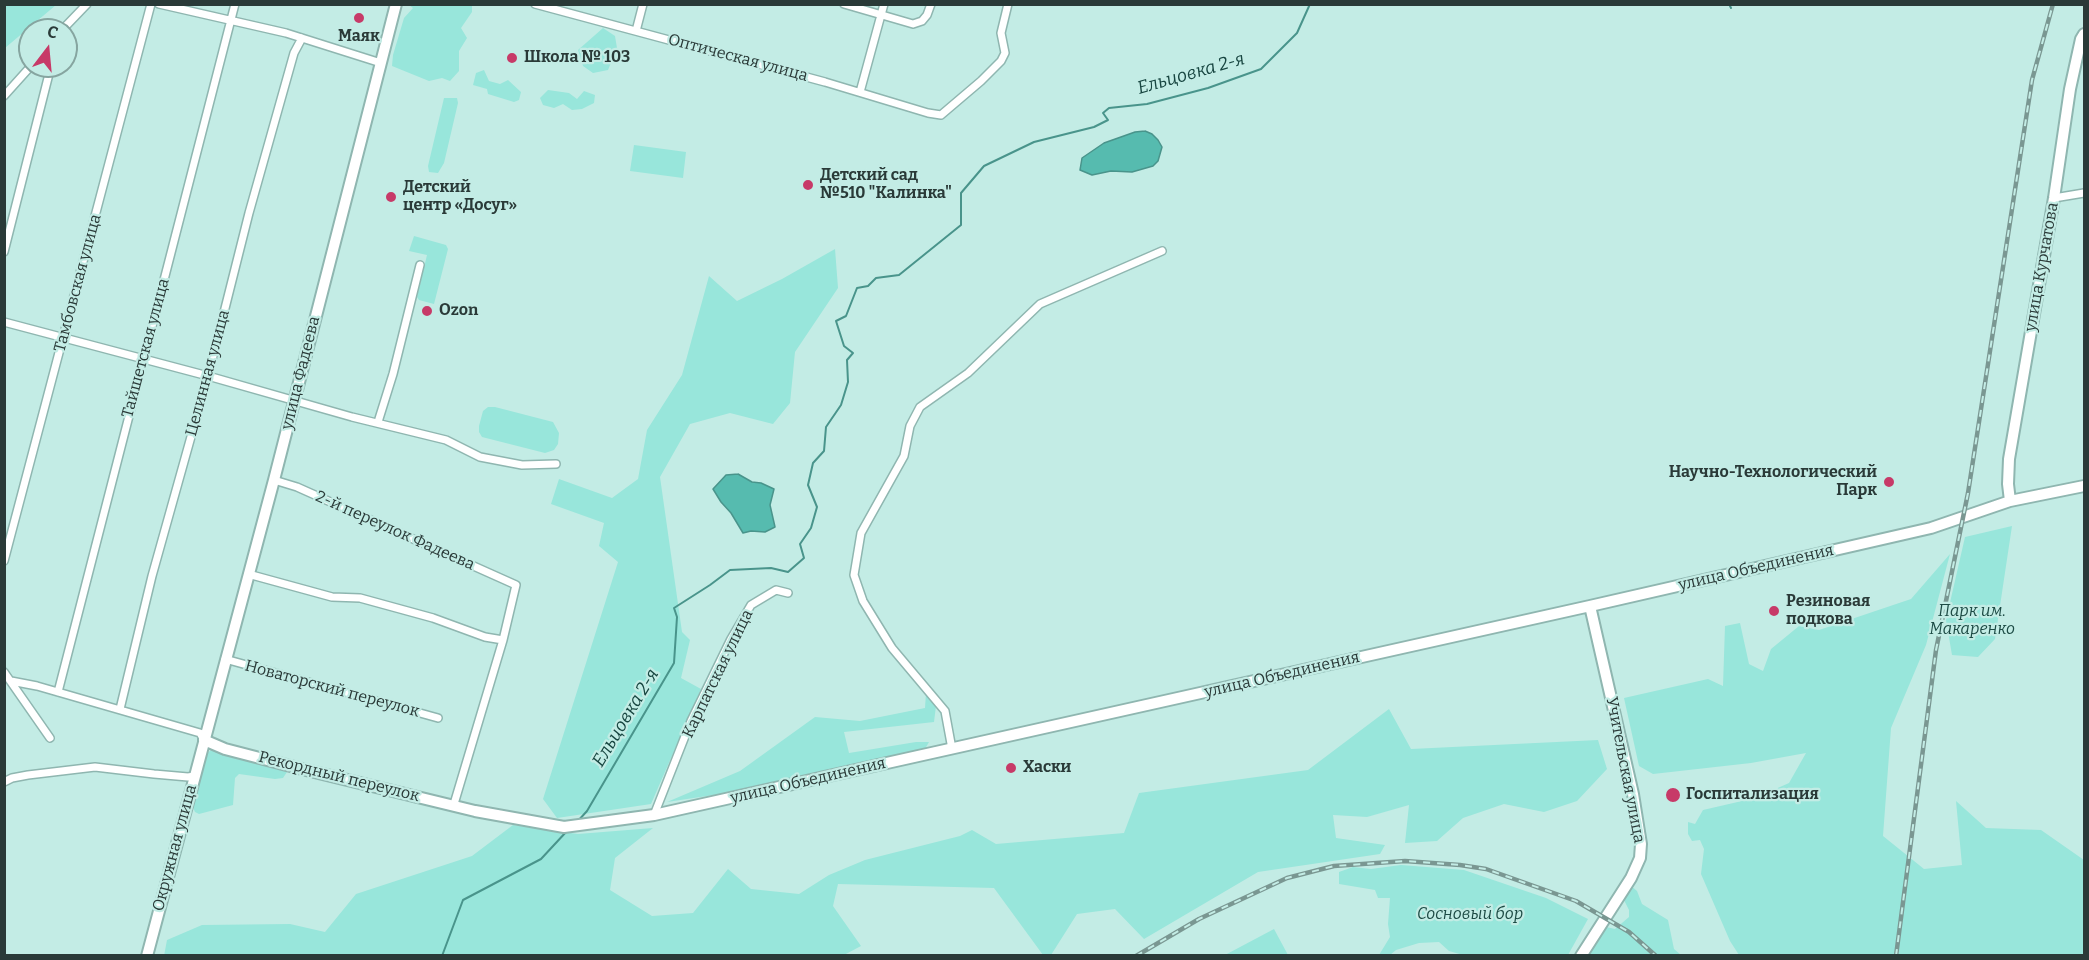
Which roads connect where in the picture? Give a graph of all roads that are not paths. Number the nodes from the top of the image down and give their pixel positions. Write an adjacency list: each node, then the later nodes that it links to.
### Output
1 (87, 4): 13 (street)
2 (151, 4): 29 (street, Тамбовская улица)
3 (159, 4): 14 (street)
4 (235, 4): 14 (street, Тайшетская улица)
5 (396, 4): 18 (main road, улица Фадеева)
6 (535, 4): 15 (street, Оптическая улица)
7 (643, 4): 15 (street)
8 (844, 4): 12 (street)
9 (884, 4): 12 (street)
10 (931, 4): 12 (street)
11 (1008, 4): 21 (street, Оптическая улица)
12 (881, 15): 21 (street)
13 (74, 18)
14 (231, 21): 17 (street); 30 (street, Тайшетская улица)
15 (636, 30): 21 (street, Оптическая улица)
16 (2085, 34): 24 (main road, улица Курчатова)
17 (302, 38): 18 (street); 31 (street, Целинная улица)
18 (381, 63): 32 (main road, улица Фадеева)
19 (20, 78): 22 (street)
20 (48, 78): 26 (street)
21 (860, 92)
22 (4, 96)
23 (2085, 193): 24 (street)
24 (2054, 198): 37 (main road, улица Курчатова)
25 (1162, 250): 51 (street)
26 (4, 252)
27 (420, 265): 33 (street)
28 (4, 322): 29 (street)
29 (63, 339): 30 (street); 38 (street, Тамбовская улица)
30 (143, 359): 31 (street); 46 (street, Тайшетская улица)
31 (208, 376): 32 (street); 47 (street, Целинная улица)
32 (294, 401): 33 (street); 35 (main road, улица Фадеева)
33 (378, 422): 34 (street)
34 (556, 464)
35 (274, 480): 39 (main road, улица Фадеева); 42 (street, 2-й переулок Фадеева)
36 (2085, 486): 37 (main road, улица Объединения)
37 (2010, 501): 41 (main road, улица Объединения)
38 (4, 561)
39 (248, 574): 42 (street); 43 (main road, улица Фадеева)
40 (788, 593): 56 (street, Карпатская улица)
41 (1590, 606): 51 (main road, улица Объединения); 58 (main road, Учительская улица)
42 (503, 640): 54 (street)
43 (225, 659): 48 (street, Новаторский переулок); 50 (main road, улица Фадеева)
44 (4, 672): 45 (street)
45 (11, 681): 46 (street); 49 (street)
46 (58, 692): 47 (street)
47 (120, 709): 50 (street)
48 (438, 718)
49 (50, 738)
50 (204, 740): 52 (main road, Окружная улица); 54 (main road, Рекордный переулок)
51 (952, 749): 56 (main road, улица Объединения)
52 (195, 776): 53 (street); 57 (main road, Окружная улица)
53 (4, 782)
54 (454, 804): 55 (main road, Рекордный переулок)
55 (475, 811): 56 (main road, улица Объединения)
56 (654, 815)
57 (147, 956)
58 (1581, 956)

